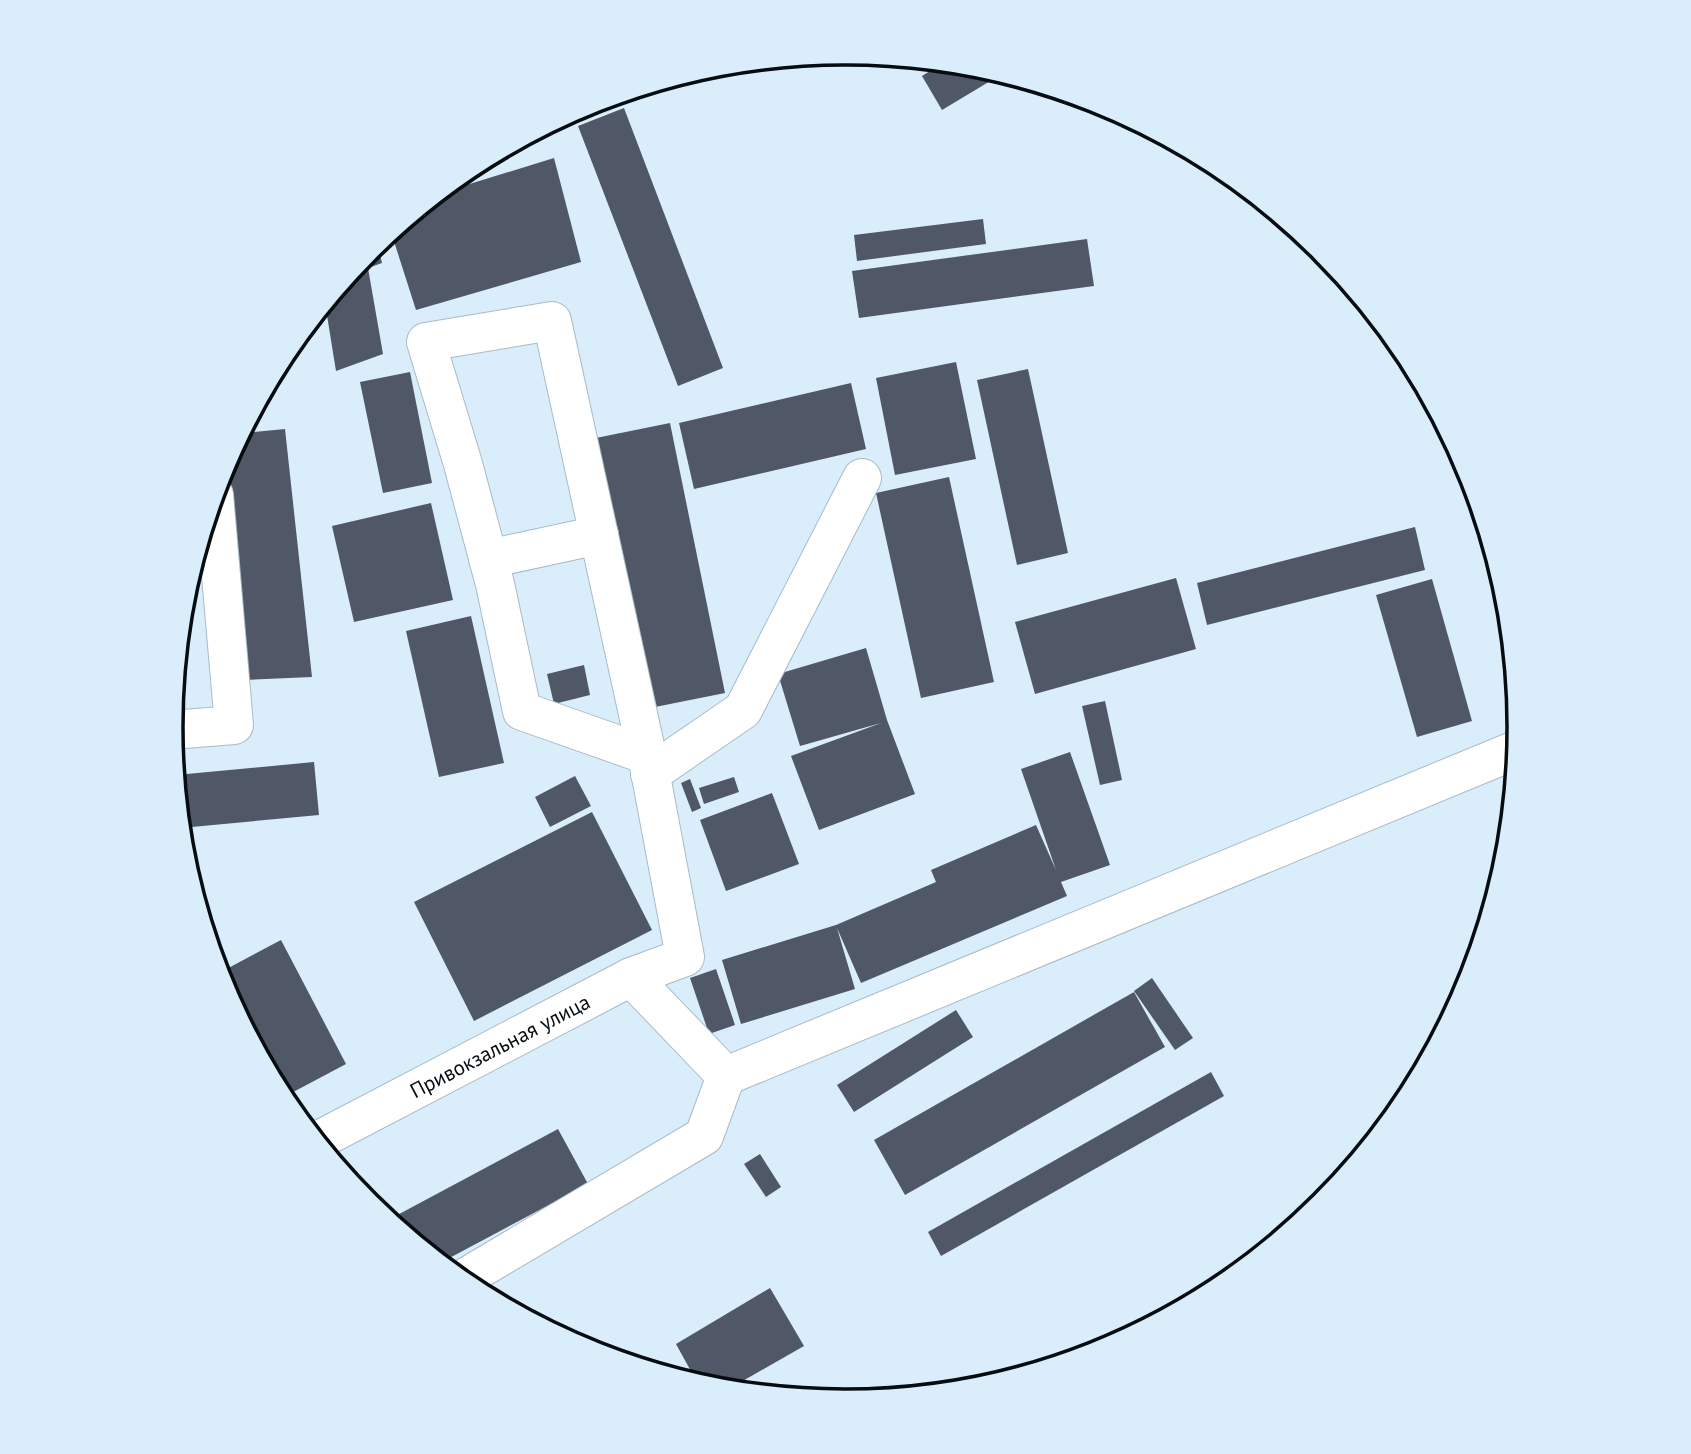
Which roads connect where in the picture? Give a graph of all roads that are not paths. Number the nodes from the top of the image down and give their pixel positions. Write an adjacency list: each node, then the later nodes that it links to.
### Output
1 (862, 478): 7 (street)
2 (216, 520): 5 (street)
3 (599, 535): 4 (street); 4 (street); 7 (street)
4 (488, 559): 7 (street)
5 (183, 729)
6 (1507, 754): 9 (street)
7 (649, 764): 8 (street, Привокзальная улица)
8 (631, 978): 9 (street); 10 (street, Привокзальная улица)
9 (726, 1076): 11 (street)
10 (326, 1137)
11 (472, 1274)

